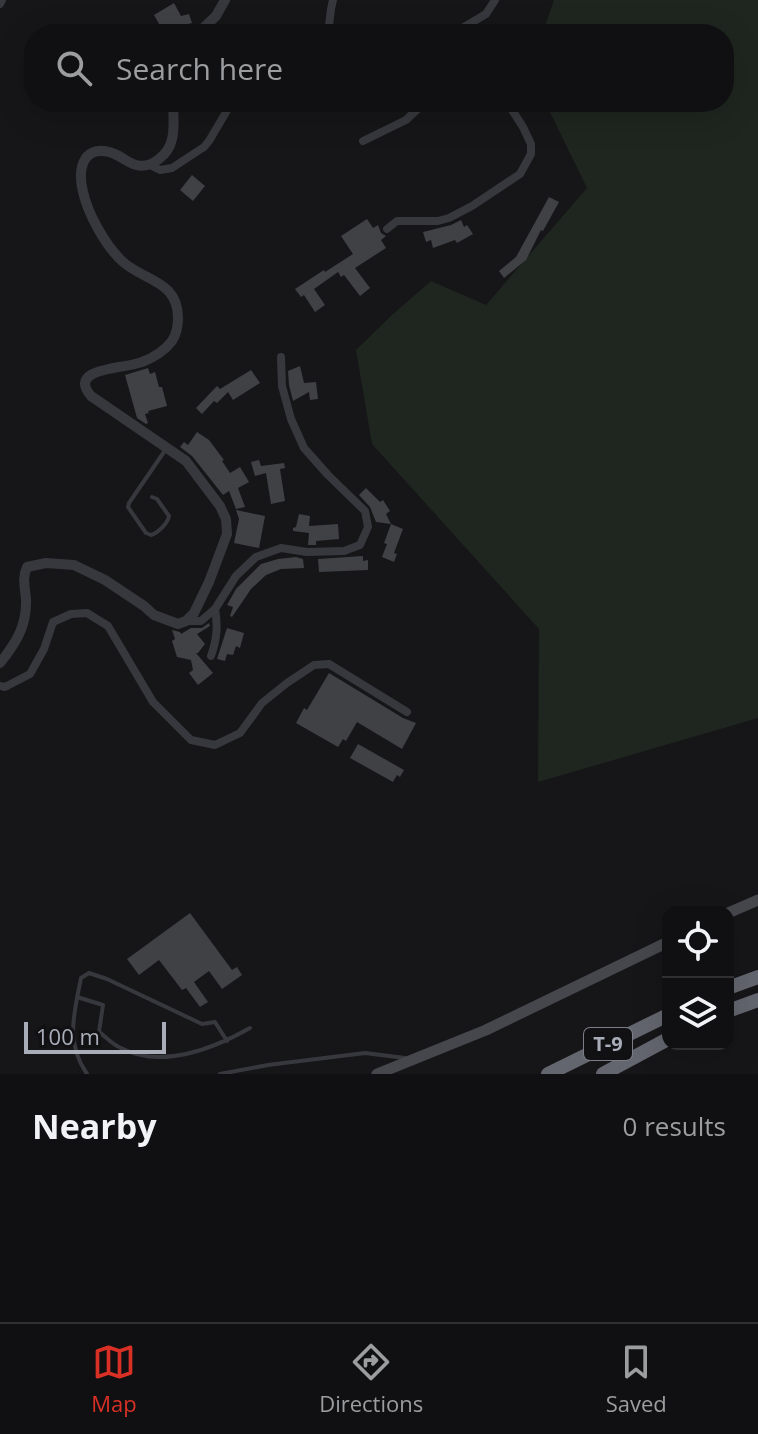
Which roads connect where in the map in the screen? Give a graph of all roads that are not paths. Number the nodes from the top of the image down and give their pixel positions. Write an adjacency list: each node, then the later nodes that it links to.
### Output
1 (225, 0): 4 (street)
2 (333, 0): 5 (street)
3 (495, 0): 6 (street)
4 (208, 24)
5 (329, 24)
6 (472, 24)
7 (173, 112): 12 (street)
8 (226, 112): 12 (street)
9 (414, 112): 11 (street)
10 (514, 112): 13 (street)
11 (363, 141)
12 (150, 165): 15 (street)
13 (387, 229)
14 (281, 357): 17 (street)
15 (167, 447): 16 (lane); 18 (street)
16 (152, 497)
17 (215, 609): 18 (street); 19 (street)
18 (186, 621): 20 (street)
19 (211, 656)
20 (0, 663)
21 (0, 686): 22 (street)
22 (407, 712)
23 (758, 900): 24 (main road)
24 (734, 910)
25 (662, 945): 35 (main road)
26 (758, 977): 27 (highway)
27 (734, 986)
28 (77, 997): 33 (lane); 33 (lane); 36 (lane)
29 (758, 1000): 30 (highway)
30 (734, 1009)
31 (662, 1018): 39 (highway, T-9)
32 (250, 1028): 33 (lane)
33 (227, 1041)
34 (662, 1042): 40 (highway, T-9)
35 (412, 1059): 37 (lane); 38 (main road)
36 (87, 1074)
37 (220, 1074)
38 (377, 1074)
39 (548, 1074)
40 (603, 1074)

